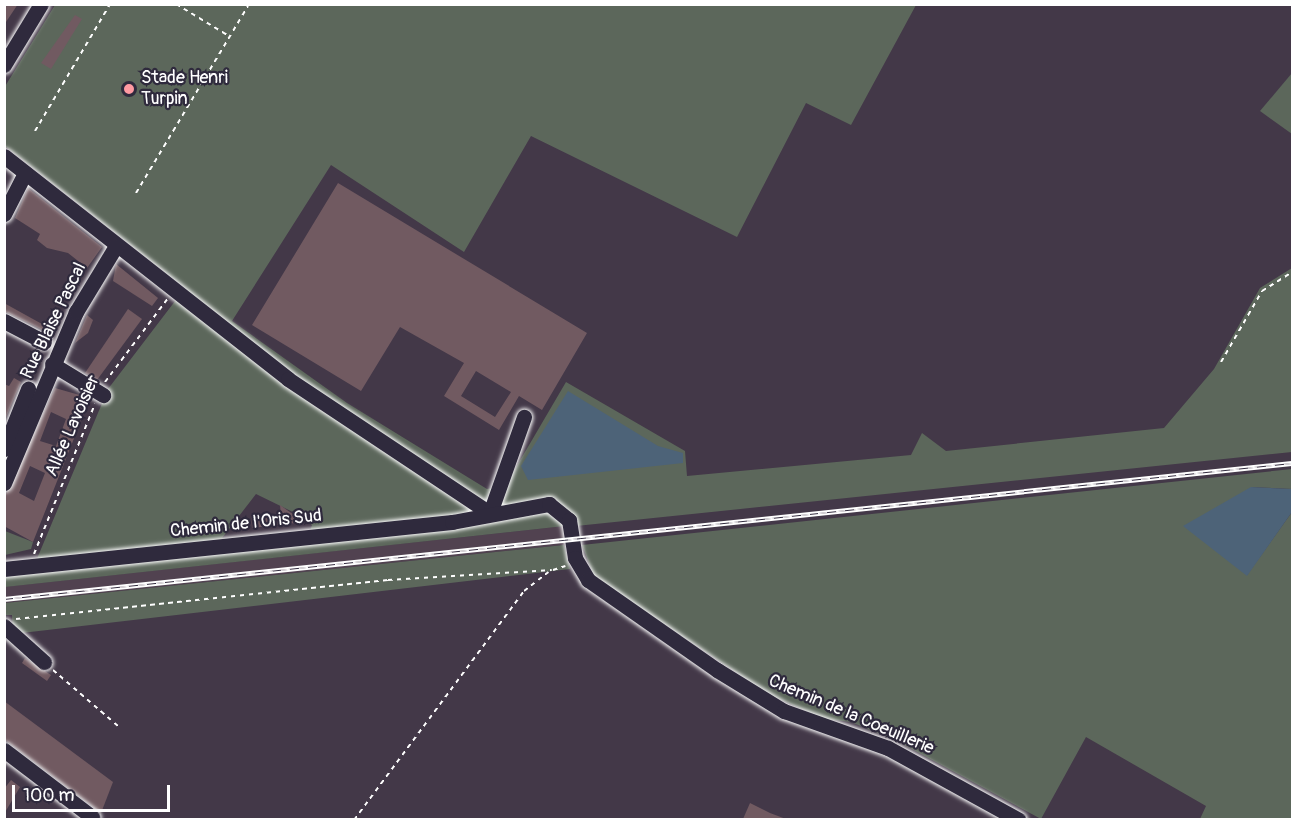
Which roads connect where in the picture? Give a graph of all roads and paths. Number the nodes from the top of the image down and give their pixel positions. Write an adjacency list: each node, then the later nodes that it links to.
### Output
1 (41, 4): 6 (street)
2 (110, 4): 7 (path)
3 (176, 4): 5 (path)
4 (248, 6): 5 (path)
5 (229, 36): 10 (path)
6 (4, 65)
7 (35, 131)
8 (4, 156): 9 (street)
9 (26, 173): 11 (street); 12 (street)
10 (136, 193)
11 (4, 214)
12 (116, 246): 14 (street); 18 (street, Rue Blaise Pascal)
13 (1293, 272): 17 (path)
14 (173, 291): 20 (path, Allée Lavoisier); 24 (street)
15 (4, 321): 16 (street)
16 (44, 342)
17 (1221, 362)
18 (52, 364): 20 (street); 23 (street, Rue Blaise Pascal)
19 (28, 389): 22 (street)
20 (101, 394): 25 (path, Allée Lavoisier)
21 (524, 417): 24 (street)
22 (4, 449)
23 (4, 483)
24 (490, 513): 26 (street, Chemin de l'Oris Sud); 27 (street, Chemin de l'Oris Sud)
25 (22, 556)
26 (576, 563): 28 (path); 35 (street, Chemin de la Coeuillerie)
27 (4, 569)
28 (552, 570): 29 (path); 34 (path)
29 (8, 623): 30 (street)
30 (44, 662): 31 (path)
31 (119, 727)
32 (5, 752): 33 (street)
33 (92, 817)
34 (354, 819)
35 (1019, 819)

